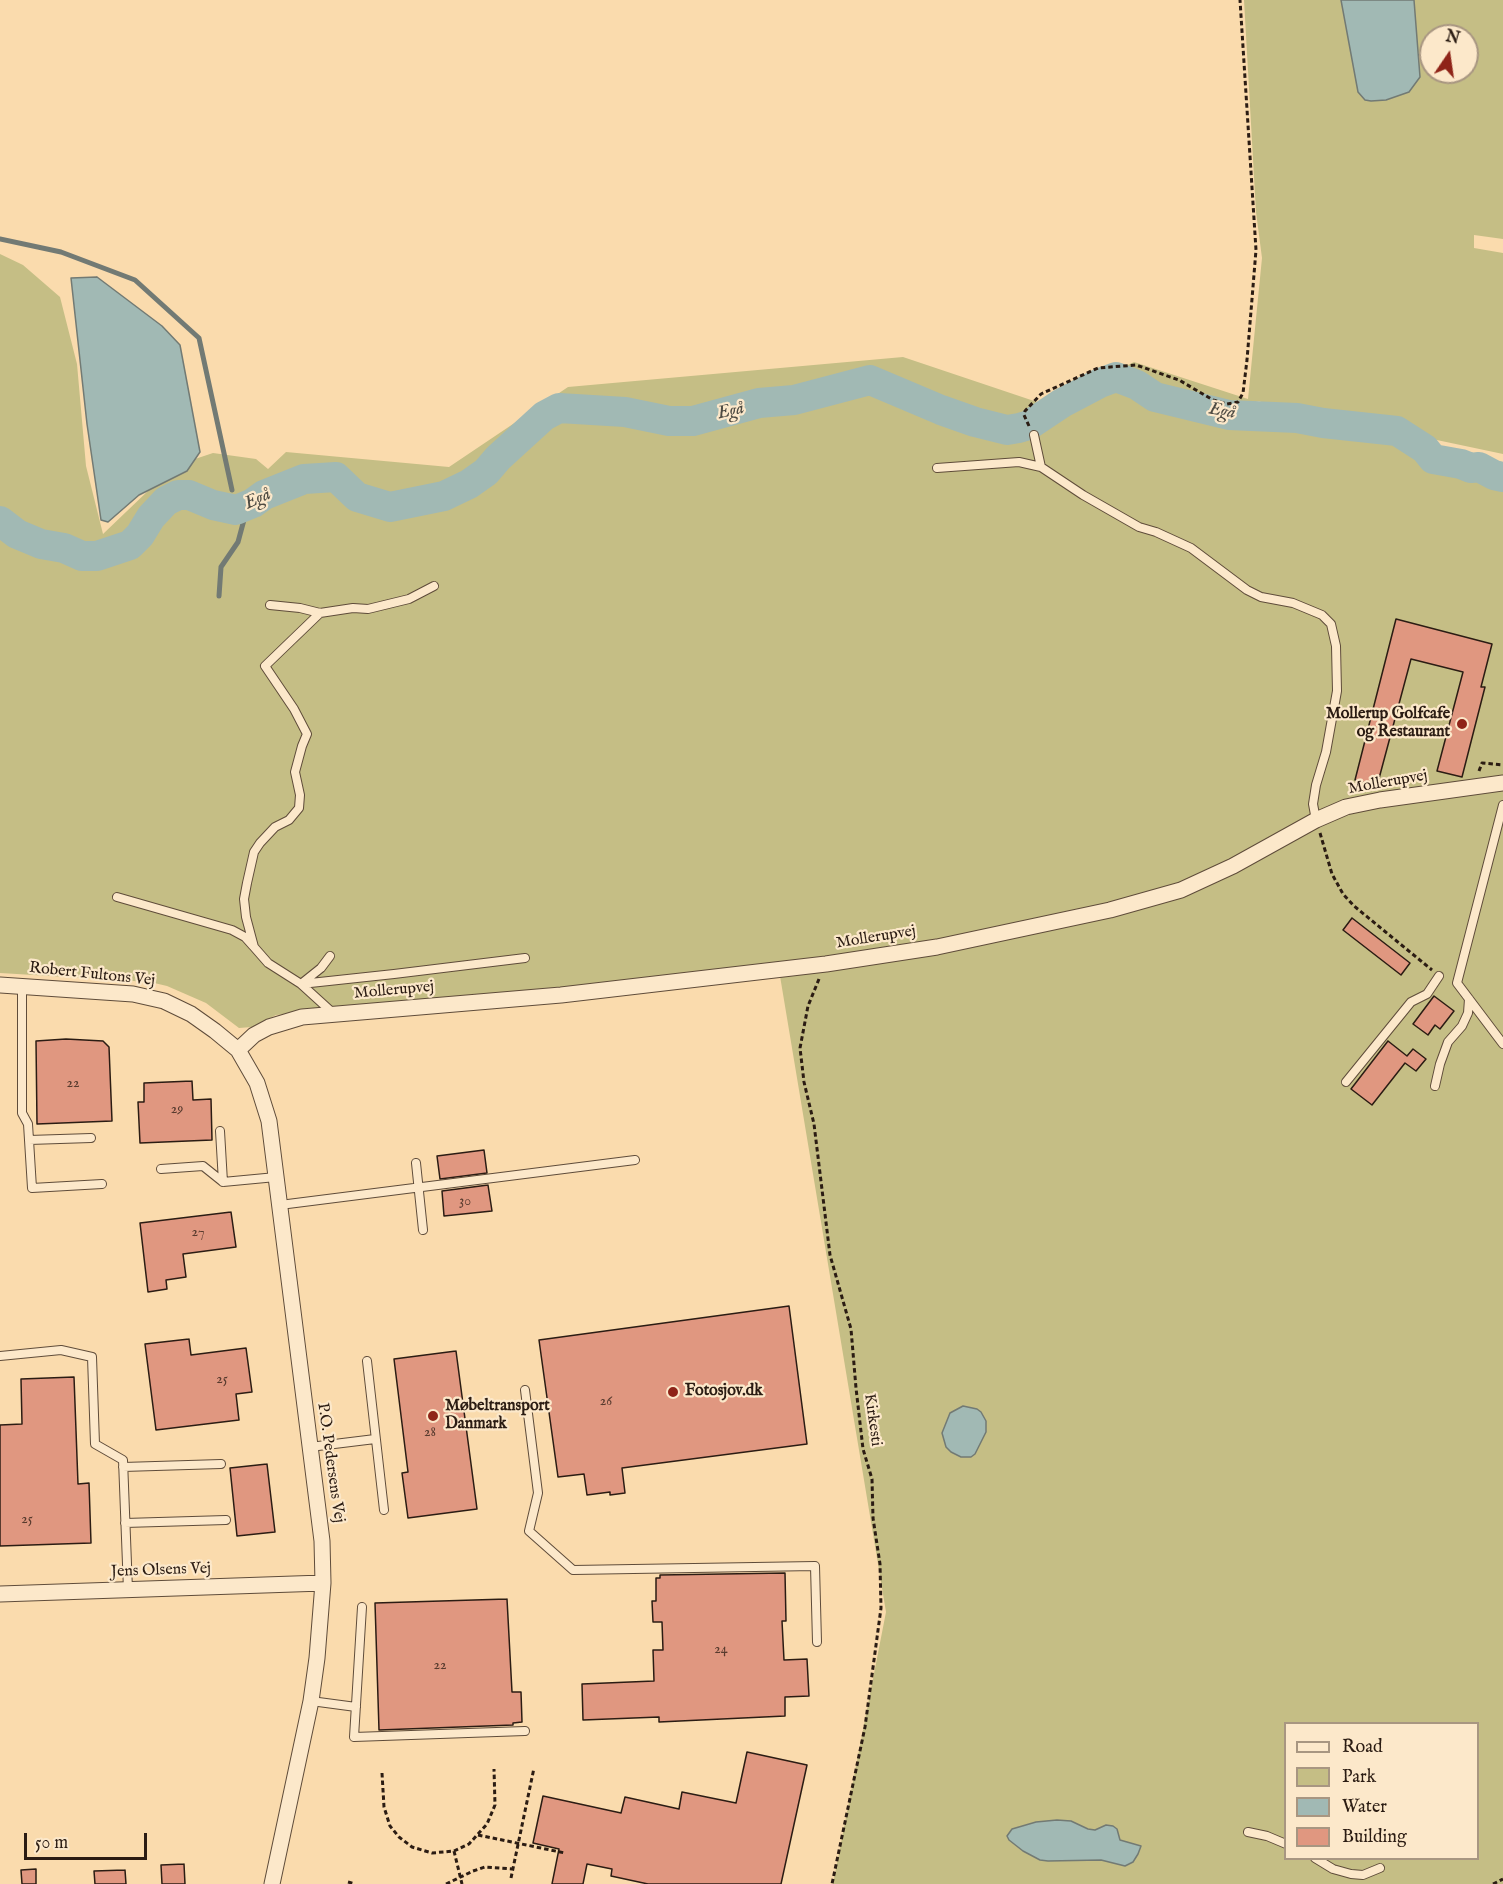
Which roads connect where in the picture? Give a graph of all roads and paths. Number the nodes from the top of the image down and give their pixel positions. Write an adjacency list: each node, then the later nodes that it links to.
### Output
1 (1240, 0): 2 (path)
2 (1024, 415)
3 (1034, 435): 4 (lane)
4 (1041, 467): 5 (lane); 11 (lane)
5 (936, 468)
6 (434, 586): 8 (lane)
7 (270, 605): 8 (lane)
8 (320, 613): 13 (lane)
9 (1503, 783): 11 (street, Mollerupvej)
10 (1503, 805): 21 (lane)
11 (1316, 820): 16 (street, Mollerupvej); 17 (path)
12 (117, 897): 13 (lane)
13 (254, 947): 18 (lane)
14 (330, 956): 18 (lane)
15 (525, 958): 18 (lane)
16 (826, 964): 22 (street, Mollerupvej); 77 (path, Kirkesti)
17 (1439, 976): 25 (lane)
18 (301, 984): 22 (lane)
19 (0, 985): 20 (street, Robert Fultons Vej)
20 (22, 987): 24 (street, Robert Fultons Vej); 29 (lane)
21 (1469, 999): 23 (lane); 26 (lane)
22 (334, 1014): 24 (street, Mollerupvej)
23 (1503, 1044)
24 (238, 1050): 33 (street, P.O. Pedersens Vej)
25 (1346, 1082)
26 (1435, 1086)
27 (220, 1131): 34 (lane)
28 (91, 1138): 29 (lane)
29 (29, 1140): 35 (lane)
30 (635, 1160): 36 (lane)
31 (416, 1163): 36 (lane)
32 (161, 1168): 34 (lane)
33 (276, 1177): 34 (lane); 37 (street, P.O. Pedersens Vej)
34 (223, 1182)
35 (102, 1184)
36 (418, 1187): 37 (lane); 38 (lane)
37 (280, 1205): 43 (street, P.O. Pedersens Vej)
38 (423, 1230)
39 (0, 1356): 45 (lane)
40 (367, 1361): 42 (lane)
41 (525, 1390): 53 (lane)
42 (375, 1439): 43 (lane); 46 (lane)
43 (310, 1447): 49 (street, P.O. Pedersens Vej)
44 (221, 1464): 45 (lane)
45 (123, 1467): 48 (lane)
46 (384, 1510)
47 (226, 1520): 48 (lane)
48 (125, 1523): 50 (lane)
49 (323, 1583): 50 (street, Jens Olsens Vej); 54 (street, P.O. Pedersens Vej)
50 (128, 1590): 51 (street, Jens Olsens Vej)
51 (0, 1594)
52 (362, 1607): 55 (lane)
53 (817, 1642)
54 (311, 1701): 55 (lane); 73 (street, P.O. Pedersens Vej)
55 (356, 1707): 56 (lane)
56 (525, 1731)
57 (534, 1768): 62 (path)
58 (494, 1769): 61 (path)
59 (382, 1773): 64 (path)
60 (1248, 1832): 63 (lane)
61 (478, 1835): 62 (path); 64 (path)
62 (518, 1843): 65 (path); 68 (path)
63 (1284, 1843)
64 (454, 1851): 69 (path)
65 (565, 1853)
66 (1318, 1860): 67 (lane)
67 (1380, 1868)
68 (512, 1869): 69 (path); 70 (path)
69 (460, 1877): 75 (path); 76 (path)
70 (511, 1878)
71 (1503, 1879): 78 (path)
72 (348, 1882): 74 (path)
73 (272, 1884)
74 (355, 1884)
75 (446, 1884)
76 (462, 1884)
77 (832, 1884)
78 (1493, 1884)

